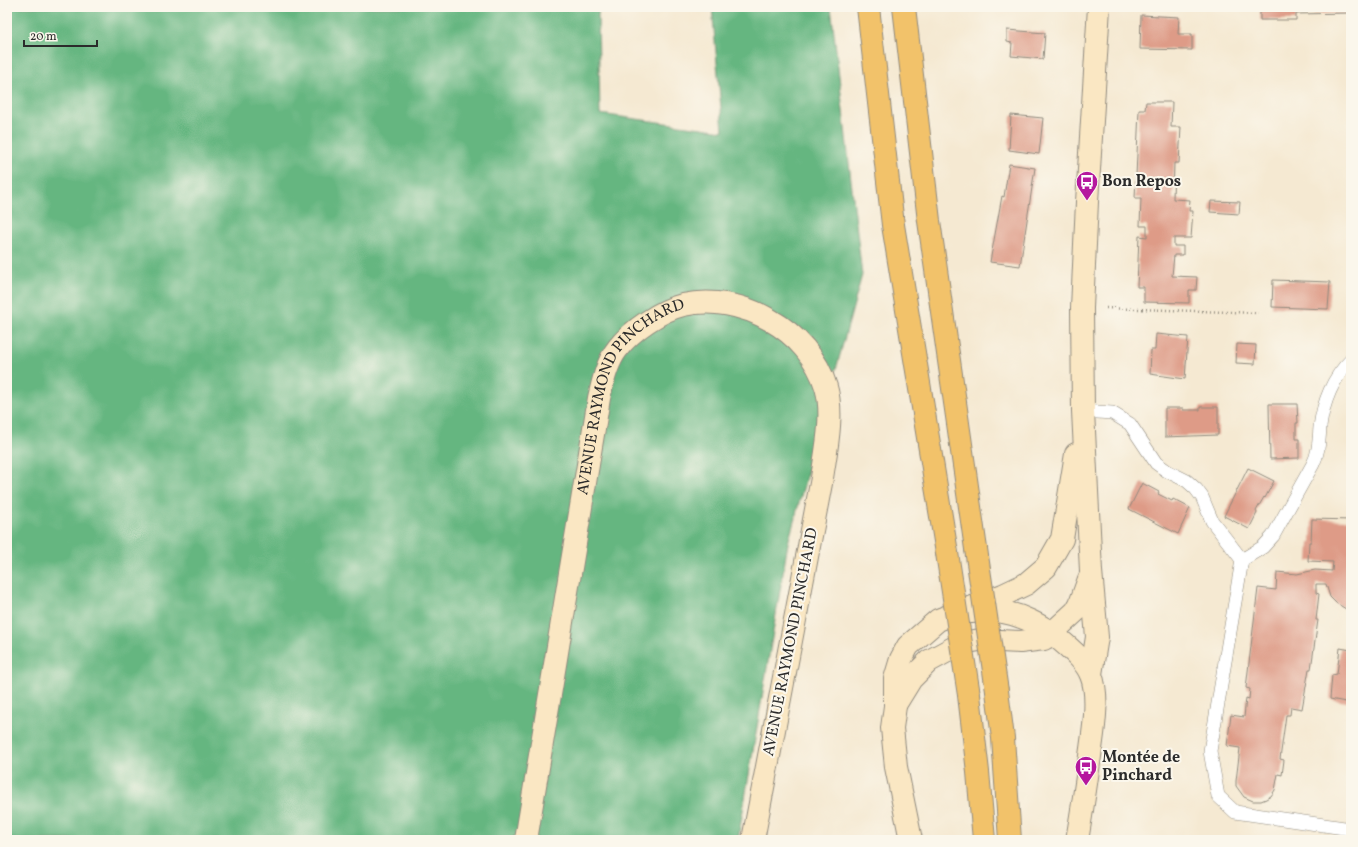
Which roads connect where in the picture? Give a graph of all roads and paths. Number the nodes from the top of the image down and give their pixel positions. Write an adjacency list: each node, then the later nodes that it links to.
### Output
1 (868, 7): 18 (highway, bridge)
2 (904, 7): 19 (highway, bridge)
3 (1099, 7): 7 (street)
4 (1105, 308): 5 (path)
5 (1258, 313)
6 (1351, 360): 8 (lane)
7 (1083, 411): 8 (lane); 9 (street); 10 (street)
8 (1242, 560): 14 (lane)
9 (1091, 571): 11 (street); 12 (street)
10 (958, 612): 11 (street); 13 (street)
11 (1052, 634): 12 (street); 13 (street)
12 (1091, 674): 20 (street)
13 (895, 706): 17 (street)
14 (1351, 828)
15 (526, 840): 16 (street, AVENUE RAYMOND PINCHARD)
16 (753, 840)
17 (911, 840)
18 (984, 840)
19 (1010, 840)
20 (1077, 840)

